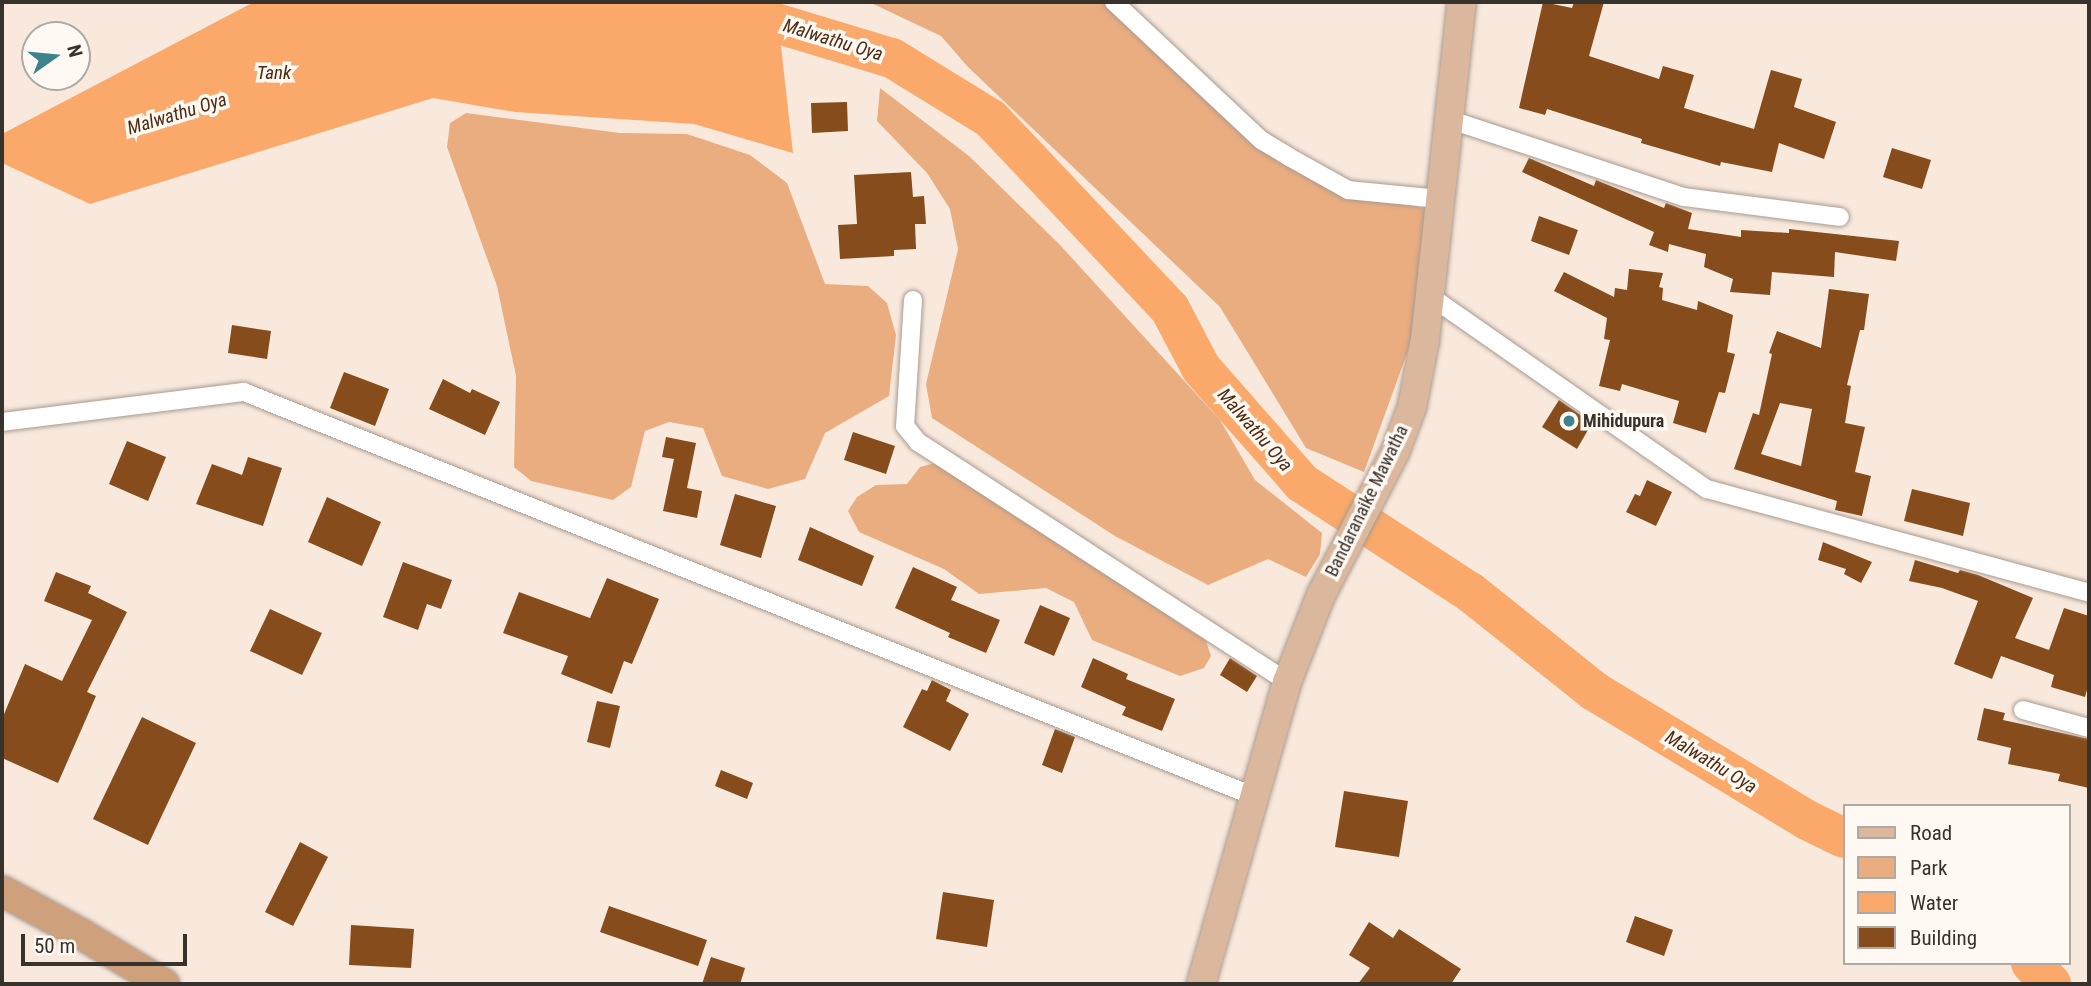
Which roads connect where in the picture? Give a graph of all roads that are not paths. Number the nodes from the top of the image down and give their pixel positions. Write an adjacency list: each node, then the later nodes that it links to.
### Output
1 (1114, 2): 4 (street)
2 (1462, 2): 3 (main road, Bandaranaike Mawatha)
3 (1448, 119): 4 (main road, Bandaranaike Mawatha); 5 (street)
4 (1440, 199): 6 (main road, Bandaranaike Mawatha)
5 (1840, 217)
6 (1430, 296): 9 (street); 10 (main road, Bandaranaike Mawatha)
7 (913, 300): 10 (street)
8 (2, 422): 13 (street)
9 (2089, 593)
10 (1287, 681): 13 (main road, Bandaranaike Mawatha)
11 (2023, 710): 12 (street)
12 (2089, 729)
13 (1253, 796): 16 (main road, Bandaranaike Mawatha)
14 (2, 893): 15 (highway)
15 (164, 984)
16 (1201, 984)

